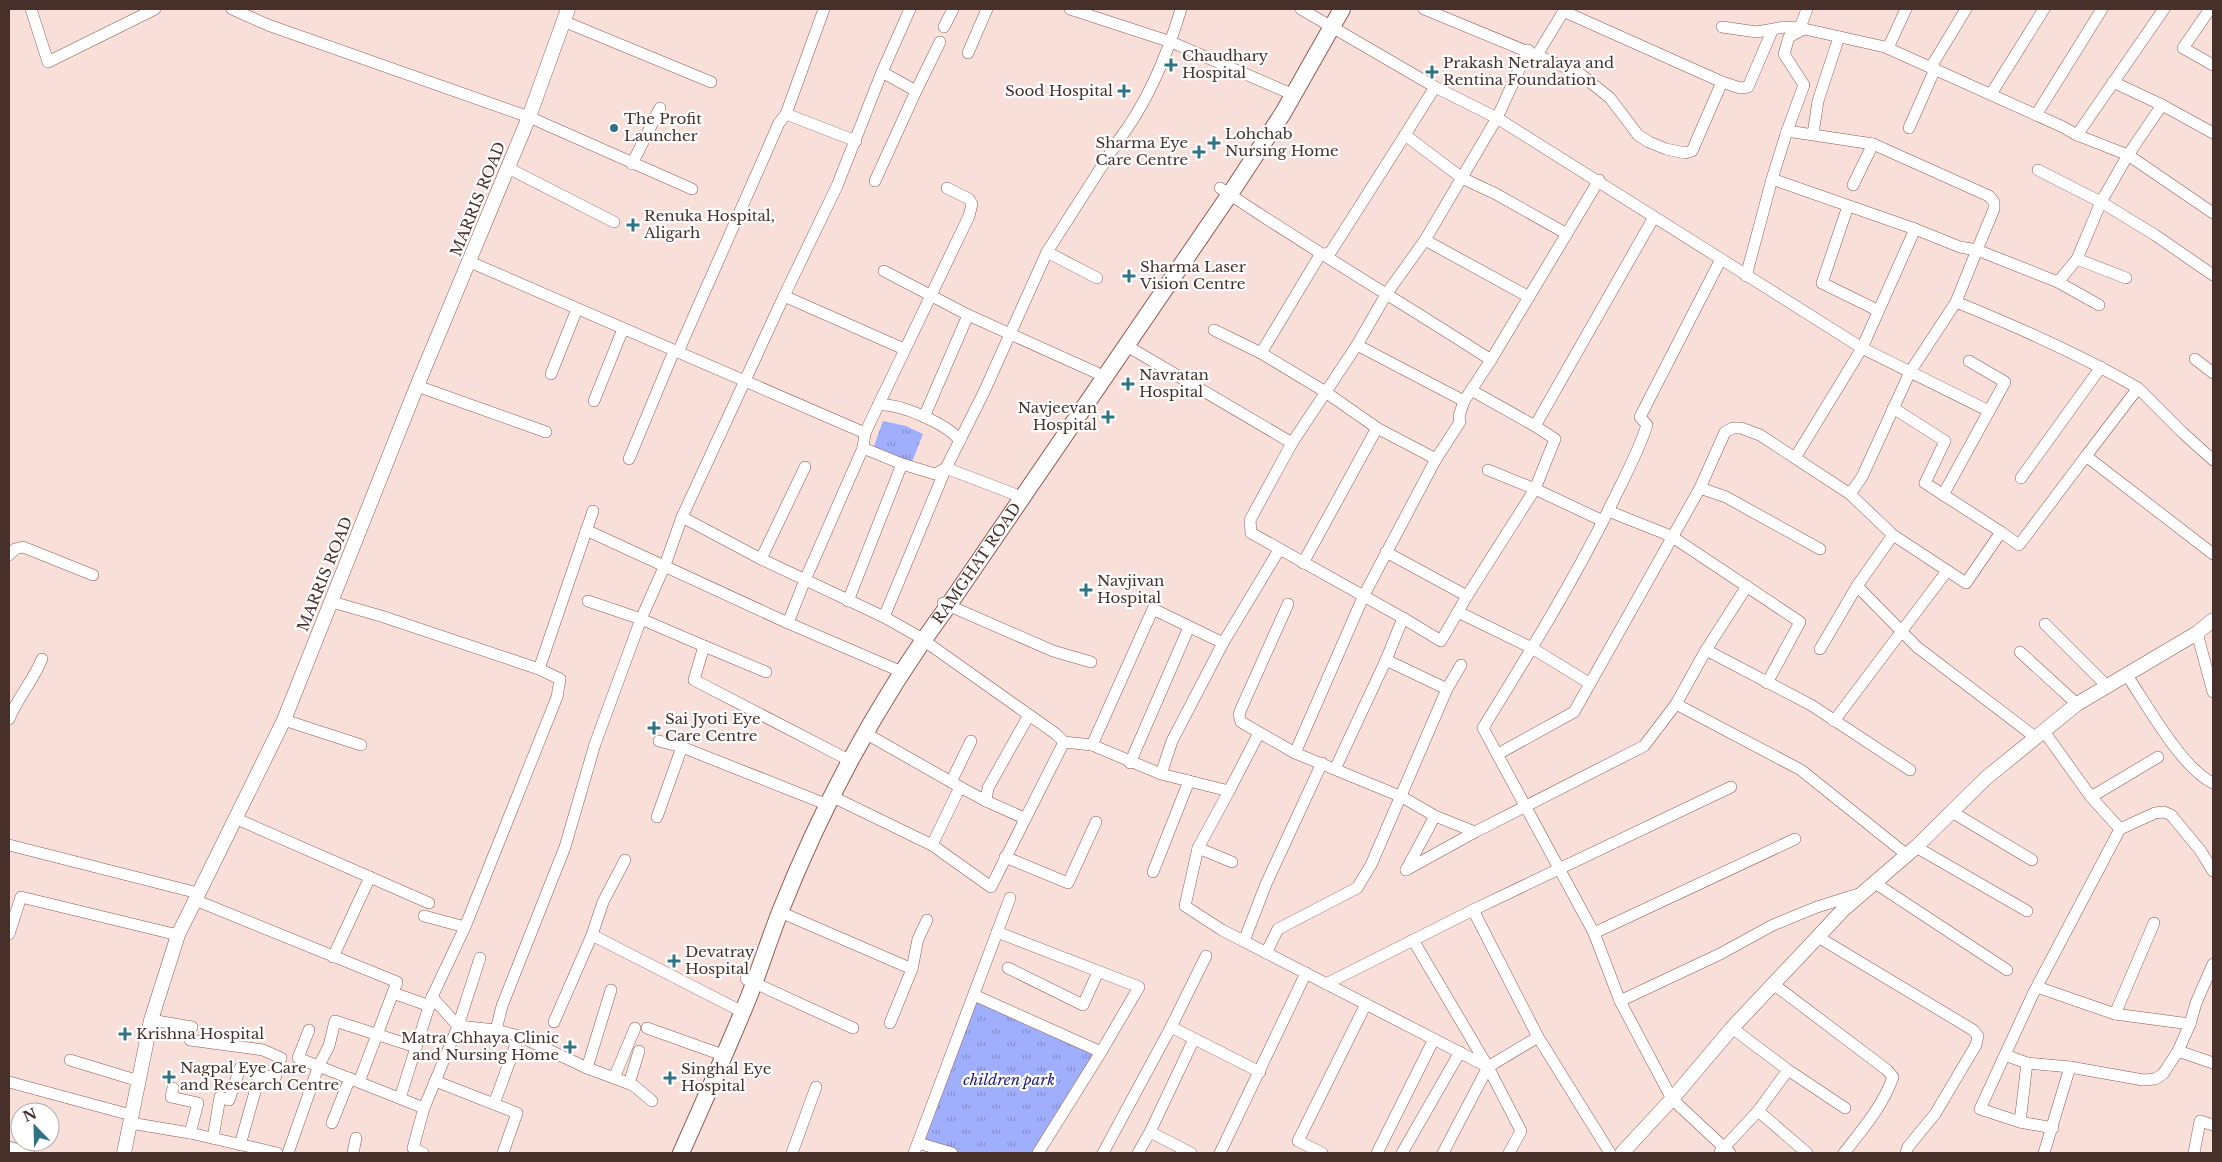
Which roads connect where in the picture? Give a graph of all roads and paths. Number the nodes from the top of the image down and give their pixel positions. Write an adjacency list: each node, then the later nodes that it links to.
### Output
1 (31, 9): 2 (street)
2 (155, 9)
3 (232, 9): 47 (street)
4 (824, 9): 45 (street)
5 (910, 9): 35 (street)
6 (953, 9): 23 (street)
7 (987, 9): 31 (street)
8 (1181, 9): 29 (street)
9 (1301, 9): 22 (street)
10 (1342, 9): 22 (main road, RAMGHAT ROAD)
11 (1424, 9): 32 (street)
12 (1807, 9): 25 (street)
13 (1906, 9): 30 (street)
14 (1966, 9): 34 (street)
15 (2044, 9): 42 (street)
16 (2102, 9): 46 (street)
17 (2164, 9): 38 (street)
18 (2210, 9): 33 (street)
19 (1076, 10): 29 (street)
20 (1564, 10): 32 (street); 37 (street)
21 (566, 15): 36 (street); 47 (street, MARRIS ROAD)
22 (1330, 19): 39 (street); 41 (main road, RAMGHAT ROAD)
23 (944, 27)
24 (1722, 27): 26 (street)
25 (1802, 28): 26 (street); 27 (street); 50 (street)
26 (1772, 31): 37 (street)
27 (1839, 37): 30 (street); 52 (street)
28 (940, 42): 40 (street)
29 (1171, 42): 41 (street); 78 (street)
30 (1888, 48): 34 (street)
31 (968, 53)
32 (1533, 53): 37 (street); 48 (street)
33 (2213, 65)
34 (1933, 68): 42 (street); 49 (street)
35 (882, 72): 40 (street); 55 (street)
36 (711, 82)
37 (1722, 82)
38 (2113, 82): 43 (street); 54 (street)
39 (1435, 87): 48 (street); 53 (street)
40 (916, 91): 64 (street)
41 (1289, 93): 68 (main road, RAMGHAT ROAD)
42 (1991, 94): 46 (street)
43 (2162, 105): 51 (street); 57 (street)
44 (660, 108): 58 (street)
45 (786, 114): 55 (street); 105 (street)
46 (2036, 115): 54 (street)
47 (529, 117): 58 (street); 59 (street, MARRIS ROAD)
48 (1497, 118): 61 (street); 63 (street)
49 (1910, 128)
50 (1787, 131): 52 (street); 62 (street)
51 (2213, 133)
52 (1813, 134): 56 (street)
53 (1406, 135): 61 (street); 79 (street)
54 (2077, 135): 57 (street)
55 (856, 141): 90 (street)
56 (1873, 144): 65 (street); 77 (street)
57 (2128, 155): 69 (street); 71 (street)
58 (632, 164): 67 (street)
59 (508, 168): 73 (street); 82 (street, MARRIS ROAD)
60 (2038, 170): 69 (street)
61 (1462, 178): 75 (street); 76 (street)
62 (1772, 179): 70 (street); 85 (street)
63 (1599, 180): 72 (street); 75 (street)
64 (875, 181)
65 (1853, 185)
66 (947, 188): 91 (street)
67 (692, 189)
68 (1225, 191): 79 (street); 102 (main road, RAMGHAT ROAD); 112 (main road, RAMGHAT ROAD)
69 (2101, 202): 80 (street); 84 (street)
70 (1848, 206): 74 (street); 96 (street)
71 (2213, 214)
72 (1654, 217): 81 (street); 126 (street)
73 (614, 222)
74 (1915, 229): 77 (street); 96 (street)
75 (1567, 234): 92 (street)
76 (1425, 240): 89 (street); 92 (street)
77 (1977, 250): 88 (street); 93 (street)
78 (1047, 252): 86 (street); 100 (street)
79 (1320, 255): 89 (street); 106 (street)
80 (2078, 258): 87 (street); 88 (street)
81 (1721, 259): 85 (street); 149 (street)
82 (470, 262): 95 (street); 116 (street, MARRIS ROAD)
83 (884, 271): 91 (street)
84 (2213, 274)
85 (1746, 276): 103 (street)
86 (1097, 278)
87 (2126, 278)
88 (2058, 282): 94 (street)
89 (1387, 293): 101 (street); 108 (street)
90 (784, 296): 104 (street); 115 (street)
91 (932, 296): 97 (street); 104 (street)
92 (1529, 297): 108 (street)
93 (1956, 302): 110 (street); 111 (street)
94 (2099, 305)
95 (577, 309): 98 (street); 114 (street)
96 (1877, 310): 103 (street)
97 (968, 314): 100 (street); 125 (street)
98 (623, 329): 105 (street); 120 (street)
99 (1214, 330): 106 (street)
100 (1009, 333): 112 (street); 130 (street)
101 (1357, 344): 119 (street); 121 (street)
102 (1127, 346): 131 (street); 173 (main road, RAMGHAT ROAD)
103 (1862, 348): 111 (street); 134 (street)
104 (904, 350): 122 (street)
105 (676, 351): 115 (street); 135 (street)
106 (1260, 353): 119 (street)
107 (2195, 359): 113 (street)
108 (1491, 360): 118 (street)
109 (1969, 361): 124 (street)
110 (2100, 367): 117 (street); 142 (street)
111 (1910, 372): 123 (street); 124 (street)
112 (1097, 373): 145 (main road, RAMGHAT ROAD)
113 (2213, 373)
114 (551, 374)
115 (744, 381): 129 (street); 150 (street)
116 (417, 386): 128 (street); 172 (street, MARRIS ROAD)
117 (2138, 388): 133 (street); 137 (street)
118 (1470, 390): 121 (street); 126 (street)
119 (1324, 391): 127 (street); 131 (street)
120 (594, 401)
121 (1464, 401): 136 (street)
122 (878, 405): 125 (street); 129 (street)
123 (1893, 408): 146 (street); 147 (street)
124 (1989, 411): 147 (street)
125 (924, 417): 130 (street)
126 (1535, 426): 144 (street)
127 (1377, 428): 136 (street); 161 (street)
128 (546, 432)
129 (865, 433): 132 (street)
130 (960, 441): 140 (street)
131 (1292, 443): 156 (street)
132 (863, 448): 138 (street); 165 (street)
133 (2086, 456): 152 (street); 158 (street)
134 (1795, 458): 143 (street); 146 (street)
135 (629, 459)
136 (1436, 459): 157 (street)
137 (2213, 460)
138 (902, 464): 140 (street); 171 (street)
139 (805, 467): 160 (street)
140 (946, 468): 145 (street); 176 (street)
141 (1488, 470): 144 (street)
142 (2021, 478)
143 (1700, 488): 154 (street); 155 (street)
144 (1535, 489): 149 (street); 169 (street)
145 (1014, 494): 173 (main road, RAMGHAT ROAD)
146 (1850, 494): 153 (street)
147 (1943, 495): 152 (street)
148 (594, 511): 151 (street)
149 (1606, 516): 154 (street); 188 (street)
150 (682, 517): 160 (street); 162 (street)
151 (586, 530): 162 (street); 196 (street)
152 (2001, 532): 163 (street)
153 (1893, 535): 163 (street); 167 (street)
154 (1671, 536): 166 (street); 200 (street)
155 (1820, 549)
156 (1279, 550): 161 (street); 186 (street)
157 (1386, 552): 168 (street); 169 (street)
158 (2213, 554)
159 (9, 555): 164 (street)
160 (761, 559): 165 (street)
161 (1303, 563): 168 (street)
162 (665, 565): 178 (street); 180 (street)
163 (1947, 571): 183 (street)
164 (93, 575)
165 (805, 580): 171 (street); 180 (street)
166 (1747, 586): 190 (street); 201 (street)
167 (1857, 586): 183 (street); 189 (street)
168 (1364, 595): 177 (street); 220 (street)
169 (1467, 596): 175 (street)
170 (588, 601): 178 (street)
171 (848, 601): 176 (street)
172 (332, 602): 196 (street); 209 (street, MARRIS ROAD)
173 (945, 604): 185 (main road, RAMGHAT ROAD); 194 (street)
174 (1288, 604): 212 (street)
175 (1458, 612): 177 (street); 188 (street)
176 (884, 617): 185 (street)
177 (1402, 618): 193 (street)
178 (641, 619): 187 (street); 312 (street)
179 (2213, 620): 184 (street)
180 (788, 623): 197 (street)
181 (2045, 624): 202 (street)
182 (1189, 626): 186 (street); 218 (street); 224 (street)
183 (1900, 630): 210 (street); 213 (street)
184 (2197, 633): 199 (street); 204 (street)
185 (919, 638): 197 (main road, RAMGHAT ROAD); 207 (street); 211 (main road, RAMGHAT ROAD)
186 (1223, 642): 228 (street)
187 (704, 646): 198 (street); 223 (street)
188 (1532, 648): 200 (street); 221 (street)
189 (1820, 649)
190 (1706, 650): 201 (street); 205 (street)
191 (2020, 652): 206 (street)
192 (42, 659): 208 (street)
193 (1386, 660): 203 (street); 226 (street)
194 (1091, 662)
195 (1461, 665): 203 (street)
196 (538, 669): 271 (street)
197 (896, 669): 223 (main road, RAMGHAT ROAD)
198 (766, 672)
199 (2126, 674): 202 (street); 230 (street)
200 (1589, 683): 221 (street)
201 (1766, 683): 210 (street)
202 (2106, 685): 206 (street)
203 (1447, 689): 234 (street)
204 (2213, 692)
205 (1676, 704): 238 (street); 251 (street)
206 (2077, 704): 213 (street)
207 (1029, 715): 216 (street); 237 (street)
208 (9, 719)
209 (284, 720): 217 (street); 243 (street, MARRIS ROAD)
210 (1834, 721): 227 (street)
211 (865, 733): 231 (street); 236 (main road, RAMGHAT ROAD)
212 (1259, 733): 220 (street); 233 (street)
213 (2039, 733): 235 (street); 239 (street)
214 (659, 740): 219 (street)
215 (971, 741): 231 (street)
216 (1064, 742): 218 (street); 242 (street)
217 (361, 745)
218 (1092, 746): 224 (street)
219 (682, 747): 236 (street); 240 (street)
220 (1295, 753): 225 (street)
221 (1498, 754): 238 (street)
222 (2158, 757): 235 (street)
223 (844, 758): 236 (main road, RAMGHAT ROAD)
224 (1130, 763): 228 (street)
225 (1322, 763): 226 (street); 279 (street)
226 (1336, 768): 234 (street)
227 (1910, 770)
228 (1160, 774): 229 (street)
229 (1189, 781): 233 (street); 258 (street)
230 (2213, 783)
231 (956, 785): 237 (street); 249 (street)
232 (1731, 787): 256 (street)
233 (1229, 791): 250 (street)
234 (1402, 796): 241 (street); 280 (street)
235 (2090, 797): 245 (street)
236 (827, 801): 249 (street); 267 (main road, RAMGHAT ROAD); 290 (main road, RAMGHAT ROAD)
237 (986, 801): 242 (street)
238 (1525, 806): 246 (street); 256 (street)
239 (1952, 812): 251 (street); 254 (street)
240 (657, 816)
241 (1435, 816): 246 (street); 246 (street)
242 (1024, 818): 252 (street)
243 (237, 819): 259 (street); 262 (street, MARRIS ROAD)
244 (1096, 822): 252 (street)
245 (2120, 829): 257 (street); 293 (street)
246 (1476, 832)
247 (1795, 839): 273 (street)
248 (9, 845): 262 (street)
249 (932, 845): 252 (street)
250 (1198, 848): 255 (street); 279 (street)
251 (1912, 851): 260 (street); 266 (street)
252 (1005, 857)
253 (625, 860): 275 (street)
254 (2032, 860)
255 (1232, 862)
256 (1559, 869): 265 (street); 273 (street)
257 (2213, 871)
258 (1153, 872)
259 (370, 876): 264 (street); 282 (street)
260 (1875, 883): 261 (street); 287 (street)
261 (1863, 893): 277 (street); 297 (street)
262 (196, 897): 276 (street, MARRIS ROAD); 282 (street)
263 (1010, 898): 272 (street)
264 (429, 903)
265 (1473, 910): 278 (street); 315 (street)
266 (2027, 911)
267 (780, 912): 285 (street); 290 (main road, RAMGHAT ROAD)
268 (424, 916): 271 (street)
269 (927, 920): 285 (street)
270 (2154, 923): 301 (street)
271 (465, 927): 298 (street)
272 (997, 932): 288 (street); 296 (street)
273 (1594, 933): 297 (street)
274 (9, 934): 276 (street)
275 (592, 935): 300 (street); 303 (street)
276 (178, 936): 302 (street, MARRIS ROAD)
277 (1818, 937): 291 (street); 390 (street)
278 (1413, 940): 292 (street); 330 (street)
279 (1244, 942): 280 (street)
280 (1266, 953): 289 (street)
281 (1206, 956): 308 (street)
282 (332, 957): 295 (street)
283 (480, 958): 306 (street)
284 (2213, 964): 305 (street)
285 (912, 968): 304 (street)
286 (1008, 968): 288 (street)
287 (2007, 970)
288 (1098, 972): 322 (street)
289 (1306, 973): 292 (street); 335 (street)
290 (750, 981): 300 (main road, RAMGHAT ROAD); 309 (street); 349 (main road, RAMGHAT ROAD)
291 (1772, 983): 310 (street); 389 (street)
292 (1326, 984): 299 (street)
293 (2037, 987): 301 (street); 325 (street)
294 (611, 990): 333 (street)
295 (393, 993): 298 (street); 313 (street)
296 (974, 995): 322 (street); 363 (street)
297 (1620, 1001): 345 (street)
298 (431, 1002): 306 (street); 319 (street)
299 (1366, 1004): 317 (street); 381 (street)
300 (735, 1008): 324 (main road, RAMGHAT ROAD)
301 (2115, 1014): 305 (street)
302 (151, 1020): 307 (street); 338 (street, MARRIS ROAD)
303 (554, 1022)
304 (890, 1023)
305 (2190, 1024): 321 (street)
306 (458, 1026): 312 (street); 339 (street)
307 (192, 1027)
308 (1171, 1027): 316 (street); 377 (street)
309 (853, 1028)
310 (1732, 1028): 334 (street); 345 (street)
311 (309, 1030): 329 (street)
312 (496, 1030): 314 (street)
313 (377, 1035): 319 (street); 329 (street); 337 (street)
314 (519, 1036): 333 (street); 347 (street)
315 (1538, 1037): 330 (street); 386 (street)
316 (1194, 1039): 335 (street); 357 (street)
317 (1434, 1039): 323 (street); 382 (street)
318 (190, 1040): 362 (street)
319 (416, 1047): 344 (street)
320 (639, 1051): 341 (street)
321 (2178, 1051): 328 (street); 331 (street)
322 (1102, 1052): 376 (street)
323 (1460, 1052): 330 (street); 383 (street)
324 (717, 1053): 336 (street); 349 (main road, RAMGHAT ROAD)
325 (2005, 1055): 327 (street); 353 (street)
326 (70, 1060): 338 (street)
327 (2027, 1063): 331 (street); 353 (street)
328 (2213, 1063)
329 (319, 1066): 337 (street); 368 (street)
330 (1488, 1067): 384 (street); 385 (street)
331 (2070, 1067): 356 (street)
332 (240, 1068): 359 (street)
333 (587, 1068): 336 (street)
334 (1788, 1070): 350 (street); 351 (street)
335 (1260, 1072): 380 (street)
336 (614, 1078): 341 (street)
337 (355, 1080): 344 (street); 354 (street)
338 (139, 1081): 352 (street, MARRIS ROAD)
339 (435, 1081): 347 (street); 348 (street)
340 (9, 1082): 352 (street)
341 (629, 1084): 346 (street)
342 (816, 1087): 374 (street)
343 (173, 1088): 358 (street)
344 (400, 1098): 348 (street)
345 (1672, 1099): 364 (street); 387 (street)
346 (652, 1101)
347 (494, 1104): 371 (street)
348 (424, 1108): 370 (street)
349 (696, 1108): 372 (main road, RAMGHAT ROAD); 373 (main road, RAMGHAT ROAD)
350 (1845, 1108)
351 (1758, 1111): 364 (street); 388 (street)
352 (130, 1119): 358 (street); 366 (street, MARRIS ROAD)
353 (2020, 1122): 356 (street)
354 (332, 1123)
355 (2213, 1125): 392 (street)
356 (2053, 1128): 391 (street)
357 (1150, 1132): 378 (street); 379 (street)
358 (190, 1133): 359 (street)
359 (213, 1138): 362 (street)
360 (356, 1138): 369 (street)
361 (9, 1147): 365 (street)
362 (232, 1147): 367 (street)
363 (916, 1148): 375 (street)
364 (1725, 1151)
365 (28, 1153)
366 (124, 1153)
367 (277, 1153)
368 (288, 1153)
369 (353, 1153)
370 (423, 1153)
371 (503, 1153)
372 (673, 1153)
373 (681, 1153)
374 (792, 1153)
375 (952, 1153)
376 (1038, 1153)
377 (1103, 1153)
378 (1138, 1153)
379 (1190, 1153)
380 (1220, 1153)
381 (1322, 1153)
382 (1377, 1153)
383 (1402, 1153)
384 (1443, 1153)
385 (1509, 1153)
386 (1610, 1153)
387 (1622, 1153)
388 (1807, 1153)
389 (1844, 1153)
390 (1906, 1153)
391 (2044, 1153)
392 (2194, 1153)

